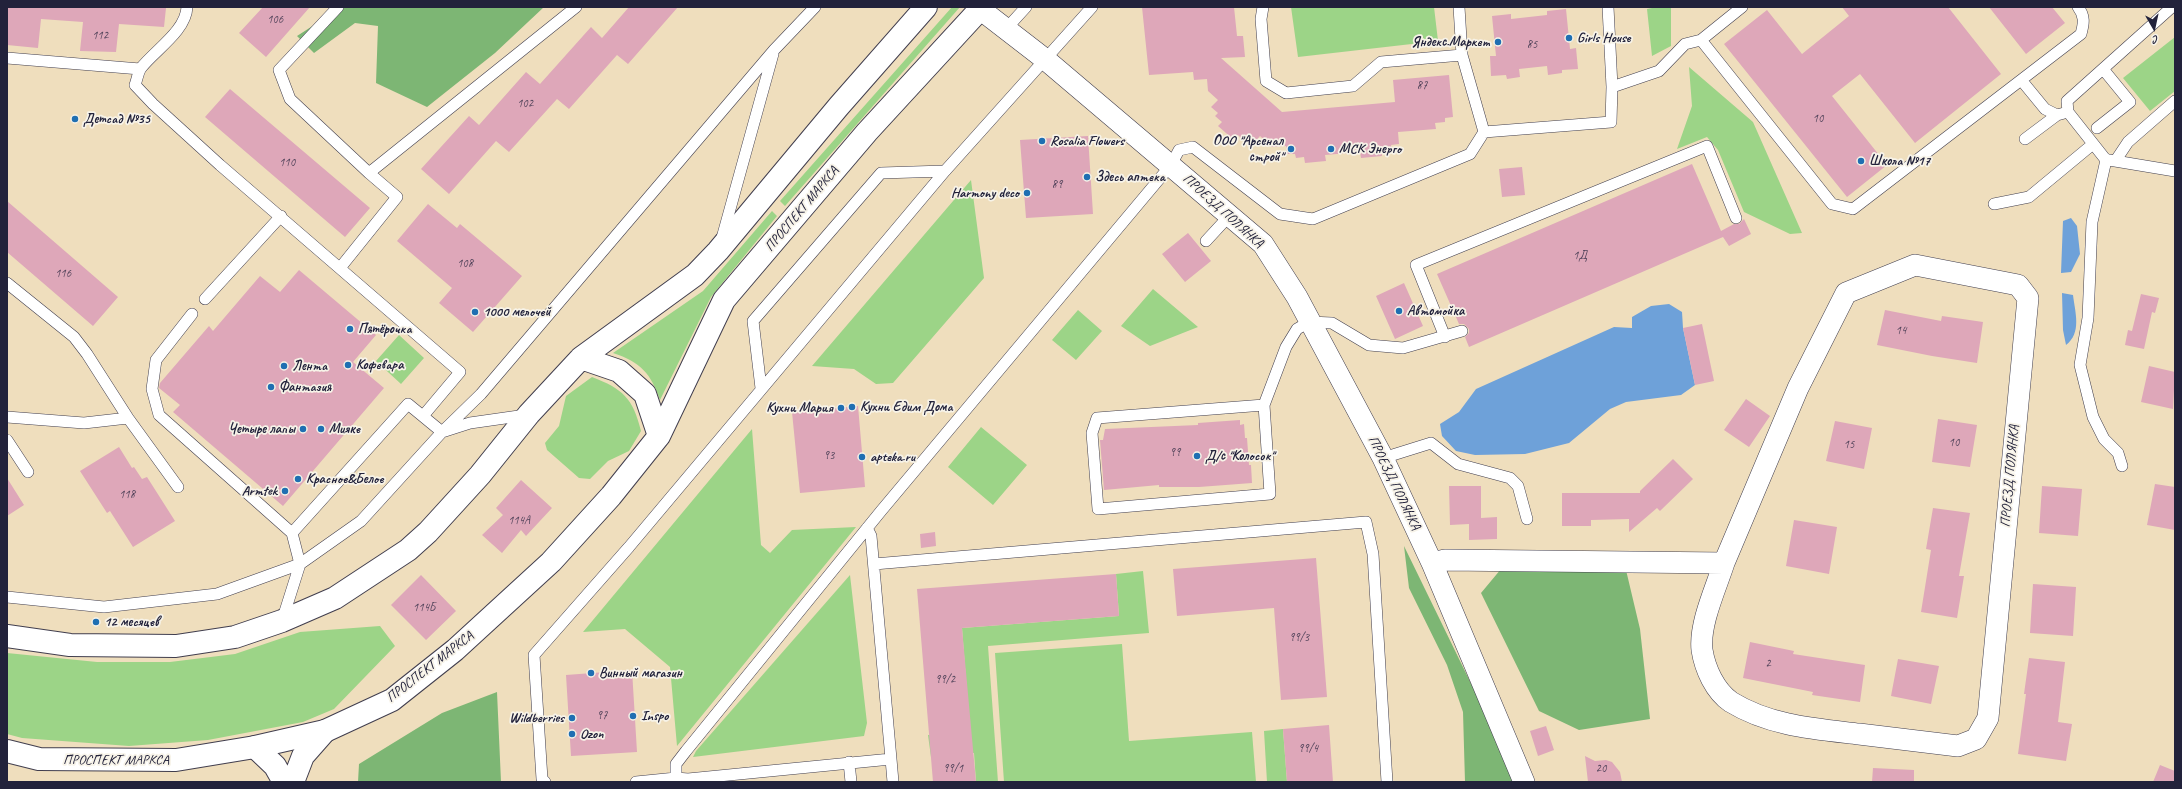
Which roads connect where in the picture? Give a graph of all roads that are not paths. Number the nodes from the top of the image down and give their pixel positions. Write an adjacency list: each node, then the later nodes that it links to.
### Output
1 (187, 7): 21 (lane)
2 (338, 7): 35 (lane)
3 (576, 7): 35 (lane)
4 (815, 7): 17 (lane)
5 (926, 7): 41 (main road)
6 (1026, 7): 15 (lane)
7 (1092, 7): 20 (lane)
8 (1263, 7): 18 (lane)
9 (1459, 7): 18 (lane)
10 (1608, 7): 24 (lane)
11 (1742, 7): 16 (lane)
12 (2078, 7): 23 (lane)
13 (2172, 7): 22 (lane)
14 (981, 8): 15 (street, ПРОЕЗД ПОЛЯНКА); 57 (main road, ПРОСПЕКТ МАРКСА)
15 (1006, 29): 20 (street, ПРОЕЗД ПОЛЯНКА)
16 (1701, 40): 23 (lane); 24 (lane)
17 (774, 50): 41 (lane); 56 (lane)
18 (1462, 55): 28 (lane)
19 (7, 58): 21 (lane)
20 (1046, 60): 32 (street, ПРОЕЗД ПОЛЯНКА); 33 (lane)
21 (140, 69): 38 (lane)
22 (2103, 69): 26 (lane); 27 (lane)
23 (2022, 81): 26 (lane)
24 (1612, 87): 28 (lane)
25 (2175, 101): 31 (lane)
26 (2062, 113): 29 (lane); 30 (lane)
27 (2097, 128)
28 (1484, 132): 32 (lane)
29 (2025, 139)
30 (2093, 144): 31 (lane); 36 (lane)
31 (2111, 160): 34 (lane); 60 (lane)
32 (1171, 165): 37 (street, ПРОЕЗД ПОЛЯНКА); 64 (lane)
33 (945, 171): 50 (lane); 50 (lane)
34 (2175, 171)
35 (369, 173): 42 (lane)
36 (1994, 204)
37 (1230, 215): 40 (lane); 46 (street, ПРОЕЗД ПОЛЯНКА)
38 (281, 216): 42 (lane); 44 (lane)
39 (1736, 218): 48 (lane)
40 (1206, 241)
41 (718, 251): 49 (main road)
42 (340, 268): 53 (lane)
43 (7, 283): 55 (lane)
44 (205, 299)
45 (192, 314): 65 (lane)
46 (1309, 322): 48 (lane); 51 (lane); 59 (street, ПРОЕЗД ПОЛЯНКА)
47 (1462, 331): 48 (lane)
48 (1445, 337)
49 (581, 358): 52 (main road); 57 (main road)
50 (761, 388): 81 (lane)
51 (1264, 405): 51 (lane)
52 (529, 414): 56 (lane); 71 (main road)
53 (423, 416): 56 (lane); 65 (lane)
54 (7, 417): 55 (lane)
55 (128, 418): 62 (lane)
56 (442, 432): 68 (lane)
57 (659, 436): 73 (main road, ПРОСПЕКТ МАРКСА)
58 (7, 440): 61 (lane)
59 (1382, 458): 63 (lane); 66 (street, ПРОЕЗД ПОЛЯНКА)
60 (2122, 466)
61 (28, 472)
62 (178, 487)
63 (1527, 519)
64 (867, 528): 69 (lane); 78 (lane)
65 (292, 533): 68 (lane)
66 (1432, 563): 67 (street); 86 (street, ПРОЕЗД ПОЛЯНКА)
67 (1724, 563): 67 (street, ПРОЕЗД ПОЛЯНКА)
68 (300, 564): 70 (lane); 71 (lane)
69 (874, 564): 76 (lane); 85 (lane)
70 (7, 597)
71 (282, 622): 72 (main road)
72 (7, 636)
73 (325, 731): 74 (main road, ПРОСПЕКТ МАРКСА); 80 (main road)
74 (255, 747): 75 (main road, ПРОСПЕКТ МАРКСА); 79 (main road)
75 (7, 752)
76 (891, 759): 77 (lane); 84 (lane)
77 (849, 762): 78 (lane); 83 (lane)
78 (676, 778): 82 (lane)
79 (284, 782)
80 (293, 782)
81 (545, 782)
82 (636, 782)
83 (851, 782)
84 (893, 782)
85 (1387, 782)
86 (1524, 782)

